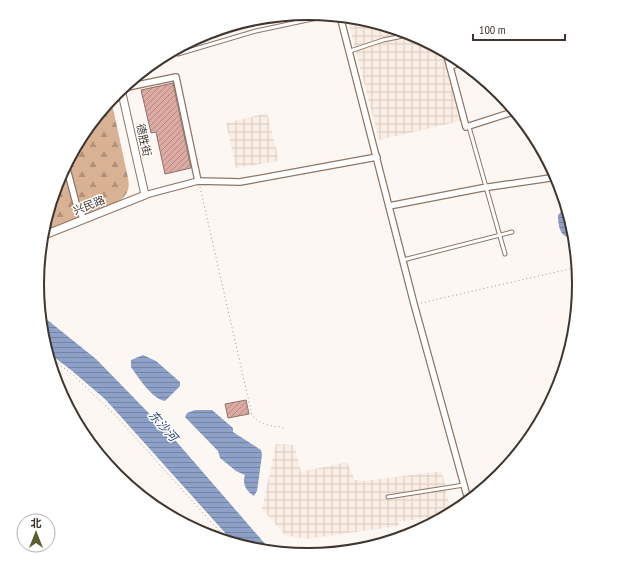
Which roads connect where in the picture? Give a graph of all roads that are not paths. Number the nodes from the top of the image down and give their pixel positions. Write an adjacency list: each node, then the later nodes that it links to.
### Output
1 (307, 20): 5 (lane)
2 (342, 22): 4 (street)
3 (401, 36): 4 (lane)
4 (350, 52): 13 (street)
5 (178, 54)
6 (448, 60): 8 (street)
7 (454, 65): 8 (street)
8 (450, 66): 12 (street)
9 (135, 85): 16 (street)
10 (123, 95): 18 (street, 德胜街)
11 (510, 113): 12 (street)
12 (469, 127): 17 (lane)
13 (377, 157): 16 (street); 19 (street)
14 (68, 174): 20 (street)
15 (551, 178): 17 (street)
16 (198, 181): 18 (street)
17 (486, 188): 19 (street); 23 (lane)
18 (145, 195): 20 (street, 兴民路)
19 (389, 206): 25 (street)
20 (84, 218): 22 (street, 兴民路)
21 (512, 232): 23 (lane)
22 (49, 233)
23 (499, 234): 24 (lane); 25 (lane)
24 (505, 254)
25 (403, 260): 26 (street)
26 (464, 485): 27 (street); 28 (lane)
27 (467, 496)
28 (388, 497)

